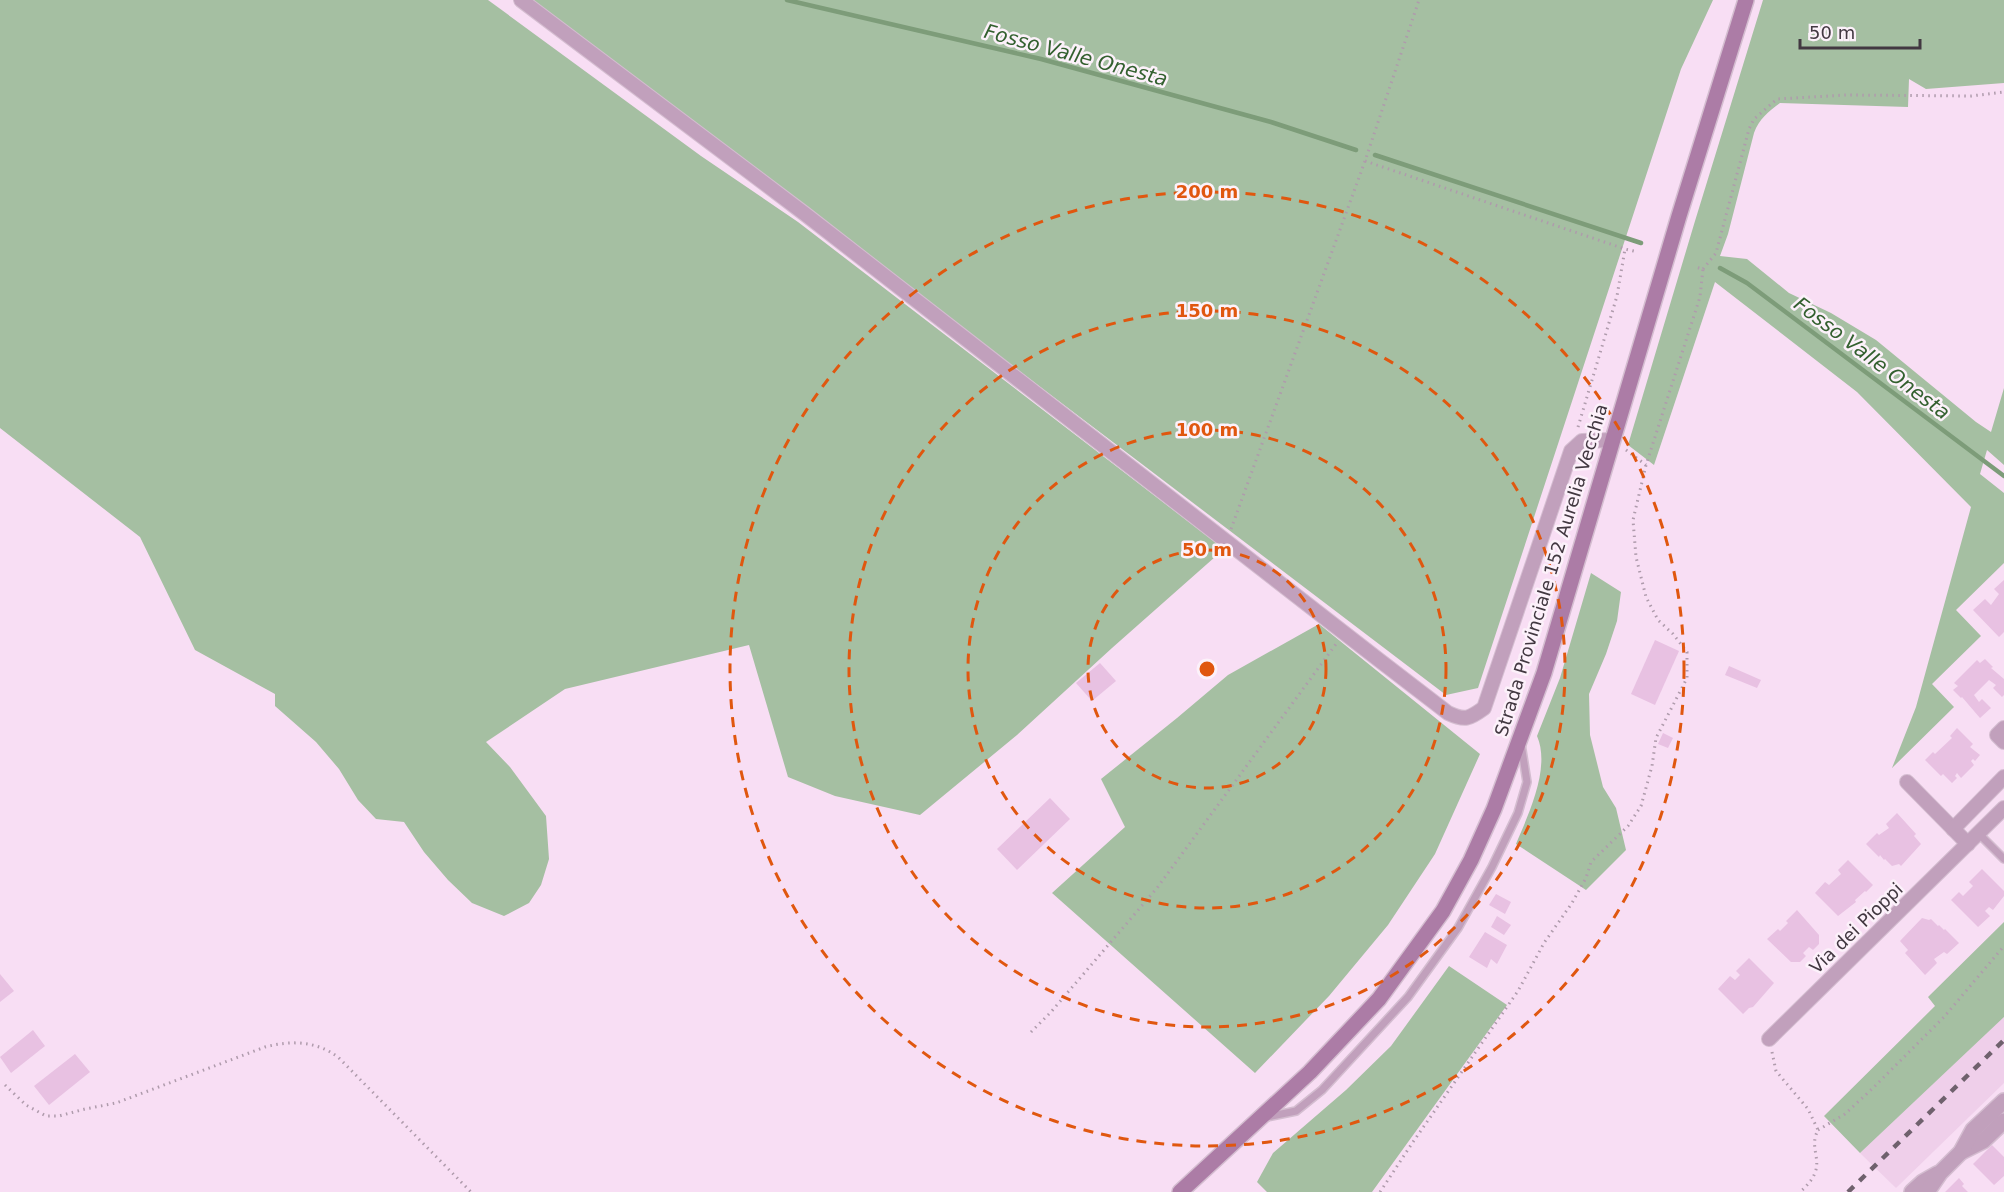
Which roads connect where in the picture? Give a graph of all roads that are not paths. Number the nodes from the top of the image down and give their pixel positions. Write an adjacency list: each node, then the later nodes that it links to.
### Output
1 (521, 0): 3 (street)
2 (1746, 0): 3 (main road, Strada Provinciale 152 Aurelia Vecchia)
3 (1612, 440): 5 (main road, Strada Provinciale 152 Aurelia Vecchia)
4 (2004, 728): 6 (street)
5 (1520, 738): 16 (main road, Strada Provinciale 152 Aurelia Vecchia); 16 (lane)
6 (2004, 742)
7 (2004, 777): 10 (street)
8 (1907, 782): 10 (street)
9 (2004, 808): 12 (street, Via dei Pioppi)
10 (1953, 829): 12 (street)
11 (1984, 839): 13 (lane)
12 (1968, 844): 14 (street, Via dei Pioppi)
13 (2004, 859)
14 (1769, 1039)
15 (2004, 1101): 17 (street)
16 (1259, 1119): 19 (main road, Strada Provinciale 152 Aurelia Vecchia)
17 (2000, 1122): 18 (street)
18 (1940, 1173): 20 (street); 21 (street)
19 (1180, 1192)
20 (1912, 1192)
21 (1928, 1192)

